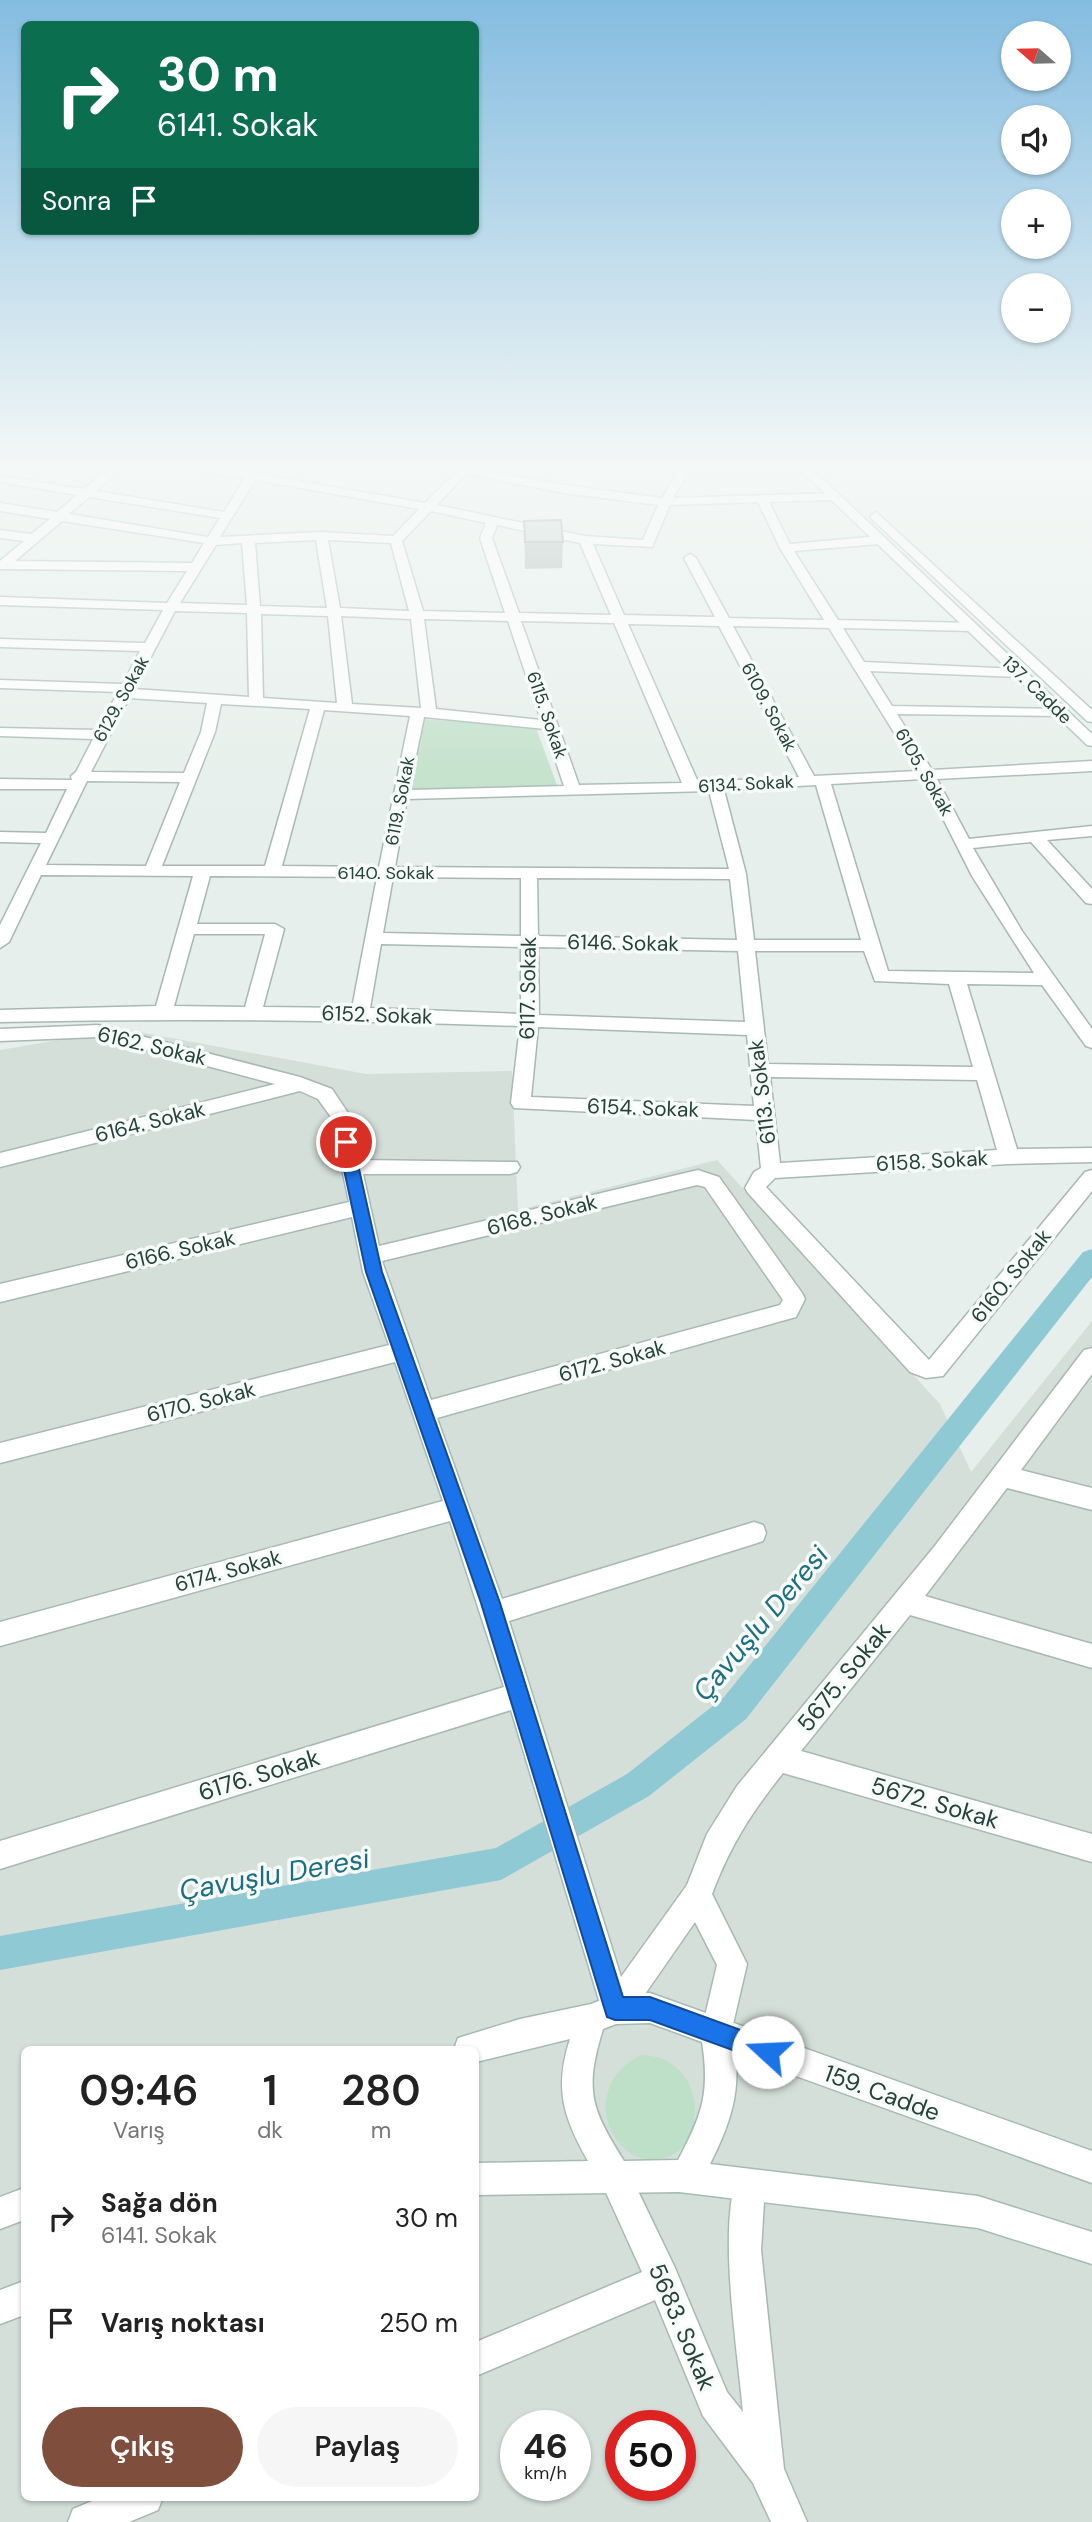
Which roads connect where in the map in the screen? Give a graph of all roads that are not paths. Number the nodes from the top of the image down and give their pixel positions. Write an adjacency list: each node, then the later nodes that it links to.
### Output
1 (187, 582): 12 (street, 6129. Sokak)
2 (252, 582): 13 (street)
3 (329, 582): 14 (street)
4 (408, 582): 15 (street, 6119. Sokak)
5 (501, 582): 16 (street, 6115. Sokak)
6 (602, 582): 17 (street)
7 (702, 582): 18 (street, 6109. Sokak)
8 (807, 582): 19 (street, 6105. Sokak)
9 (924, 582): 20 (street, 137. Cadde)
10 (946, 582): 34 (street, 137. Cadde)
11 (0, 601): 12 (street)
12 (172, 606): 13 (street); 22 (street, 6129. Sokak)
13 (254, 608): 14 (street); 28 (street)
14 (334, 611): 15 (street); 30 (street)
15 (417, 615): 16 (street); 33 (street, 6119. Sokak)
16 (513, 617): 17 (street); 35 (street, 6115. Sokak)
17 (619, 619): 18 (street); 46 (street)
18 (723, 622): 19 (street); 43 (street, 6109. Sokak)
19 (834, 625): 20 (street); 23 (street, 6105. Sokak)
20 (972, 628): 24 (street, 137. Cadde)
21 (0, 643): 22 (street)
22 (149, 648): 26 (street, 6129. Sokak)
23 (859, 666): 24 (street); 31 (street, 6105. Sokak)
24 (1020, 673): 32 (street, 137. Cadde)
25 (0, 684): 26 (street)
26 (126, 690): 27 (street); 37 (street, 6129. Sokak)
27 (215, 699): 28 (street); 41 (street)
28 (256, 702): 29 (street)
29 (318, 706): 30 (street); 57 (street)
30 (345, 708): 33 (street)
31 (887, 710): 32 (street); 40 (street, 6105. Sokak)
32 (1061, 712): 38 (street, 137. Cadde)
33 (424, 713): 35 (street); 48 (street, 6119. Sokak)
34 (1092, 718)
35 (551, 725): 47 (street, 6115. Sokak)
36 (0, 732): 37 (street)
37 (102, 734): 42 (street, 6129. Sokak)
38 (1092, 741)
39 (1092, 766): 40 (street, 6134. Sokak)
40 (928, 775): 43 (street, 6134. Sokak); 53 (street, 6105. Sokak)
41 (190, 778): 42 (street); 55 (street)
42 (77, 780): 44 (street); 52 (street, 6129. Sokak)
43 (816, 780): 45 (street, 6134. Sokak); 68 (street, 6109. Sokak)
44 (0, 783)
45 (715, 786): 46 (street, 6134. Sokak); 60 (street, 6113. Sokak)
46 (692, 787): 47 (street, 6134. Sokak)
47 (573, 790): 48 (street, 6134. Sokak)
48 (400, 795): 58 (street, 6119. Sokak)
49 (1092, 831): 51 (street)
50 (0, 837): 52 (street)
51 (1035, 837): 53 (street); 61 (street)
52 (50, 838): 54 (street, 6129. Sokak)
53 (963, 844): 71 (street, 6105. Sokak)
54 (34, 870): 55 (street, 6140. Sokak); 63 (street, 6129. Sokak)
55 (152, 871): 56 (street, 6140. Sokak)
56 (203, 872): 57 (street, 6140. Sokak); 64 (street)
57 (272, 872): 58 (street, 6140. Sokak)
58 (386, 873): 59 (street, 6140. Sokak); 65 (street, 6119. Sokak)
59 (529, 874): 60 (street, 6140. Sokak); 66 (street, 6117. Sokak)
60 (738, 874): 69 (street, 6113. Sokak)
61 (1092, 899)
62 (0, 905): 63 (street)
63 (18, 905): 67 (street, 6129. Sokak)
64 (187, 929): 72 (street); 73 (street)
65 (374, 938): 66 (street, 6146. Sokak); 74 (street, 6119. Sokak)
66 (530, 941): 69 (street, 6146. Sokak); 76 (street, 6117. Sokak)
67 (0, 942)
68 (872, 945): 69 (street, 6146. Sokak); 70 (street, 6109. Sokak)
69 (746, 946): 77 (street, 6113. Sokak)
70 (956, 978): 71 (street); 81 (street)
71 (1047, 979): 79 (street, 6105. Sokak)
72 (163, 1012): 73 (street, 6152. Sokak); 75 (street, 6152. Sokak)
73 (253, 1013): 74 (street, 6152. Sokak)
74 (360, 1014): 76 (street, 6152. Sokak)
75 (0, 1016)
76 (530, 1020): 77 (street, 6152. Sokak); 83 (street, 6117. Sokak)
77 (754, 1029): 80 (street, 6113. Sokak)
78 (0, 1035): 82 (street, 6162. Sokak)
79 (1092, 1041)
80 (759, 1070): 81 (street); 84 (street, 6113. Sokak)
81 (984, 1074): 86 (street)
82 (300, 1084): 87 (street, 6164. Sokak); 88 (street, 6162. Sokak)
83 (521, 1103): 84 (street, 6154. Sokak)
84 (764, 1113): 90 (street, 6113. Sokak)
85 (1092, 1155): 86 (street, 6158. Sokak)
86 (1009, 1157): 90 (street, 6158. Sokak)
87 (0, 1160)
88 (351, 1167): 89 (street); 92 (street, 6162. Sokak)
89 (510, 1167)
90 (771, 1171): 98 (street, 6113. Sokak)
91 (1092, 1177): 98 (street, 6160. Sokak)
92 (360, 1207): 93 (street, 6162. Sokak); 94 (street, 6166. Sokak)
93 (370, 1256): 95 (street, 6168. Sokak); 96 (street, 6162. Sokak)
94 (0, 1293)
95 (794, 1299): 99 (street, 6172. Sokak)
96 (402, 1351): 99 (street, 6162. Sokak); 100 (street, 6170. Sokak)
97 (1092, 1357): 101 (street, 5675. Sokak)
98 (926, 1369)
99 (423, 1412): 103 (street, 6162. Sokak)
100 (0, 1452)
101 (1002, 1476): 102 (street); 105 (street, 5675. Sokak)
102 (1092, 1499)
103 (457, 1508): 106 (street, 6162. Sokak); 107 (street, 6174. Sokak)
104 (754, 1533): 106 (street)
105 (904, 1602): 108 (street); 110 (street, 5675. Sokak)
106 (494, 1614): 109 (street, 6162. Sokak)
107 (0, 1634)
108 (1092, 1656)
109 (519, 1695): 112 (street, 6176. Sokak); 114 (street, 6162. Sokak)
110 (778, 1758): 111 (street, 5672. Sokak); 113 (street, 5675. Sokak)
111 (1092, 1848)
112 (0, 1855)
113 (696, 1895): 114 (street, 5675. Sokak); 115 (street)
114 (603, 2014): 115 (street, 159. Cadde); 116 (street, 159. Cadde); 118 (street)
115 (716, 2033): 117 (street, 159. Cadde); 119 (street)
116 (479, 2046)
117 (1092, 2167)
118 (614, 2175): 119 (street); 120 (street); 125 (street, 5683. Sokak)
119 (686, 2177): 121 (street)
120 (479, 2179)
121 (749, 2186): 124 (street); 129 (street, 5683. Sokak)
122 (21, 2205): 123 (street)
123 (0, 2213)
124 (1092, 2248)
125 (663, 2280): 128 (street); 129 (street, 5683. Sokak)
126 (21, 2299): 127 (street)
127 (0, 2307)
128 (479, 2357)
129 (766, 2470): 132 (street, 5683. Sokak)
130 (136, 2501): 131 (street)
131 (86, 2522)
132 (789, 2522)

